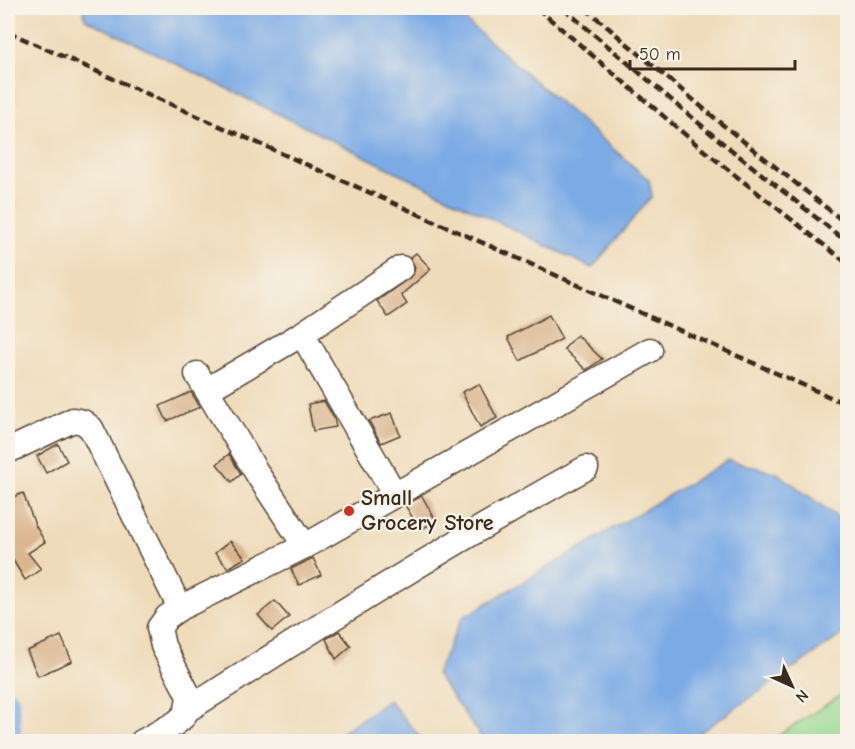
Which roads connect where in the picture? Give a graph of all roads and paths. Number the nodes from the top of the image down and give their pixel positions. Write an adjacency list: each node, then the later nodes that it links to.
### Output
1 (401, 268): 2 (street)
2 (302, 334): 6 (street); 7 (street)
3 (650, 350): 6 (street)
4 (8, 451): 8 (street)
5 (586, 468): 9 (street)
6 (395, 495): 7 (street)
7 (305, 546): 8 (street)
8 (180, 608): 9 (street)
9 (187, 710): 10 (street)
10 (142, 741)

